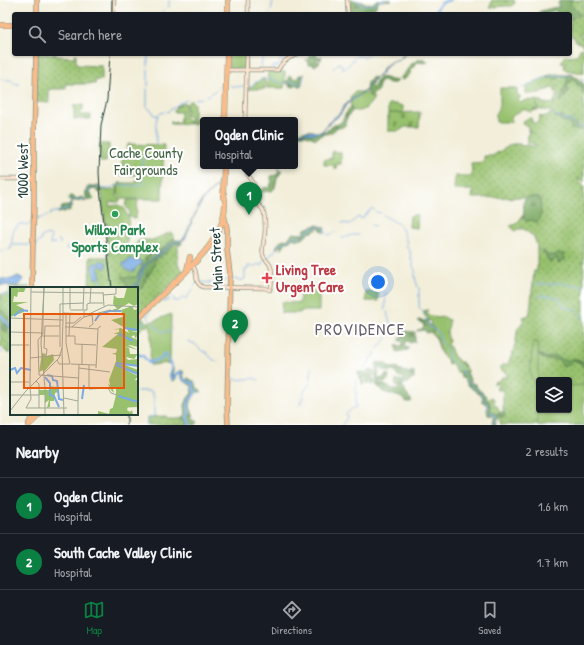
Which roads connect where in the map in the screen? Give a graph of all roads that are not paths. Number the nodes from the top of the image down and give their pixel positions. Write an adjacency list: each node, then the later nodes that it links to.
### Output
1 (37, 0): 6 (main road)
2 (114, 0): 7 (main road)
3 (228, 0): 8 (main road)
4 (248, 0): 9 (main road)
5 (347, 0): 10 (main road)
6 (37, 12)
7 (113, 12)
8 (228, 12)
9 (248, 12)
10 (348, 12)
11 (0, 25): 12 (highway)
12 (12, 25)
13 (36, 56): 24 (main road, 1000 West)
14 (227, 56): 17 (highway)
15 (247, 56): 18 (main road)
16 (294, 56): 18 (main road)
17 (226, 70): 18 (main road); 19 (highway)
18 (247, 70): 20 (main road)
19 (225, 117)
20 (245, 117)
21 (224, 169): 25 (highway, Main Street)
22 (245, 169): 32 (main road)
23 (0, 178): 24 (main road)
24 (34, 179): 31 (main road, 1000 West)
25 (223, 210): 26 (highway); 27 (highway)
26 (224, 219): 27 (highway); 32 (main road, Main Street)
27 (212, 241): 29 (highway)
28 (190, 257): 30 (highway)
29 (192, 265): 30 (highway); 32 (main road)
30 (187, 270): 33 (highway)
31 (32, 287)
32 (230, 288): 36 (main road, Main Street)
33 (138, 319)
34 (33, 415): 35 (highway)
35 (28, 425)
36 (228, 425)

